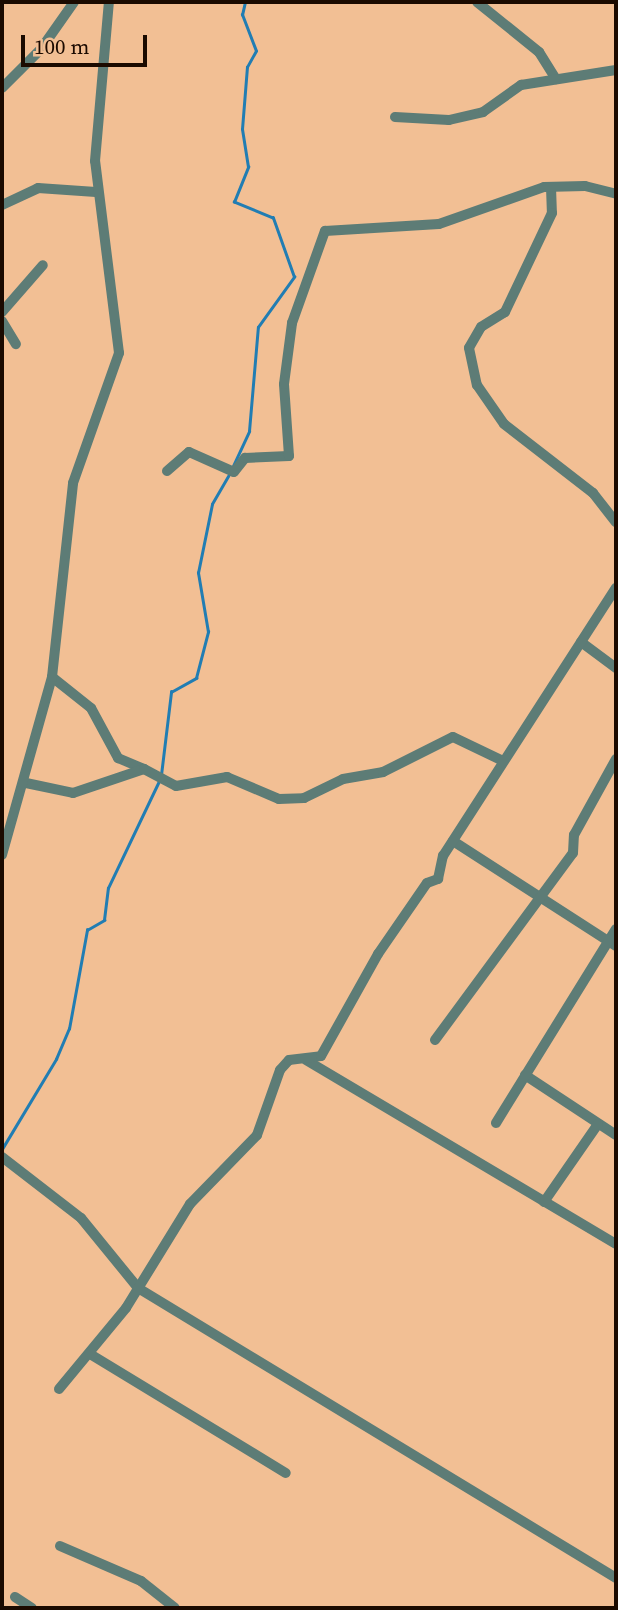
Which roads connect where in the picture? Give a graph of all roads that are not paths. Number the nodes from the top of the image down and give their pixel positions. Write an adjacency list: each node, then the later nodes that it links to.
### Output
1 (74, 2): 6 (street)
2 (109, 2): 9 (street)
3 (477, 2): 5 (street)
4 (616, 71): 5 (street)
5 (556, 79): 7 (street)
6 (2, 88)
7 (395, 117)
8 (551, 187): 10 (street); 16 (street); 17 (street)
9 (96, 192): 11 (street); 21 (street)
10 (616, 194)
11 (2, 205)
12 (43, 265): 13 (street)
13 (2, 312)
14 (2, 321): 15 (street)
15 (16, 344)
16 (167, 471)
17 (616, 522)
18 (616, 588): 19 (street)
19 (581, 642): 20 (street); 23 (street)
20 (616, 668)
21 (52, 677): 24 (street); 25 (street)
22 (616, 759): 28 (street)
23 (503, 761): 24 (street); 26 (street)
24 (144, 769): 25 (street)
25 (26, 783): 27 (street)
26 (453, 841): 28 (street); 32 (street)
27 (2, 855)
28 (545, 896): 30 (street); 31 (street)
29 (616, 929): 30 (street)
30 (612, 944): 33 (street)
31 (435, 1040)
32 (306, 1060): 38 (street); 40 (street)
33 (525, 1075): 34 (street); 35 (street)
34 (496, 1123)
35 (598, 1124): 36 (street); 38 (street)
36 (616, 1135)
37 (2, 1157): 40 (street)
38 (544, 1202): 39 (street)
39 (616, 1244)
40 (138, 1288): 41 (street); 45 (street)
41 (90, 1354): 42 (street); 43 (street)
42 (59, 1389)
43 (286, 1473)
44 (60, 1546): 48 (street)
45 (616, 1578)
46 (15, 1597): 47 (street)
47 (32, 1608)
48 (175, 1608)

